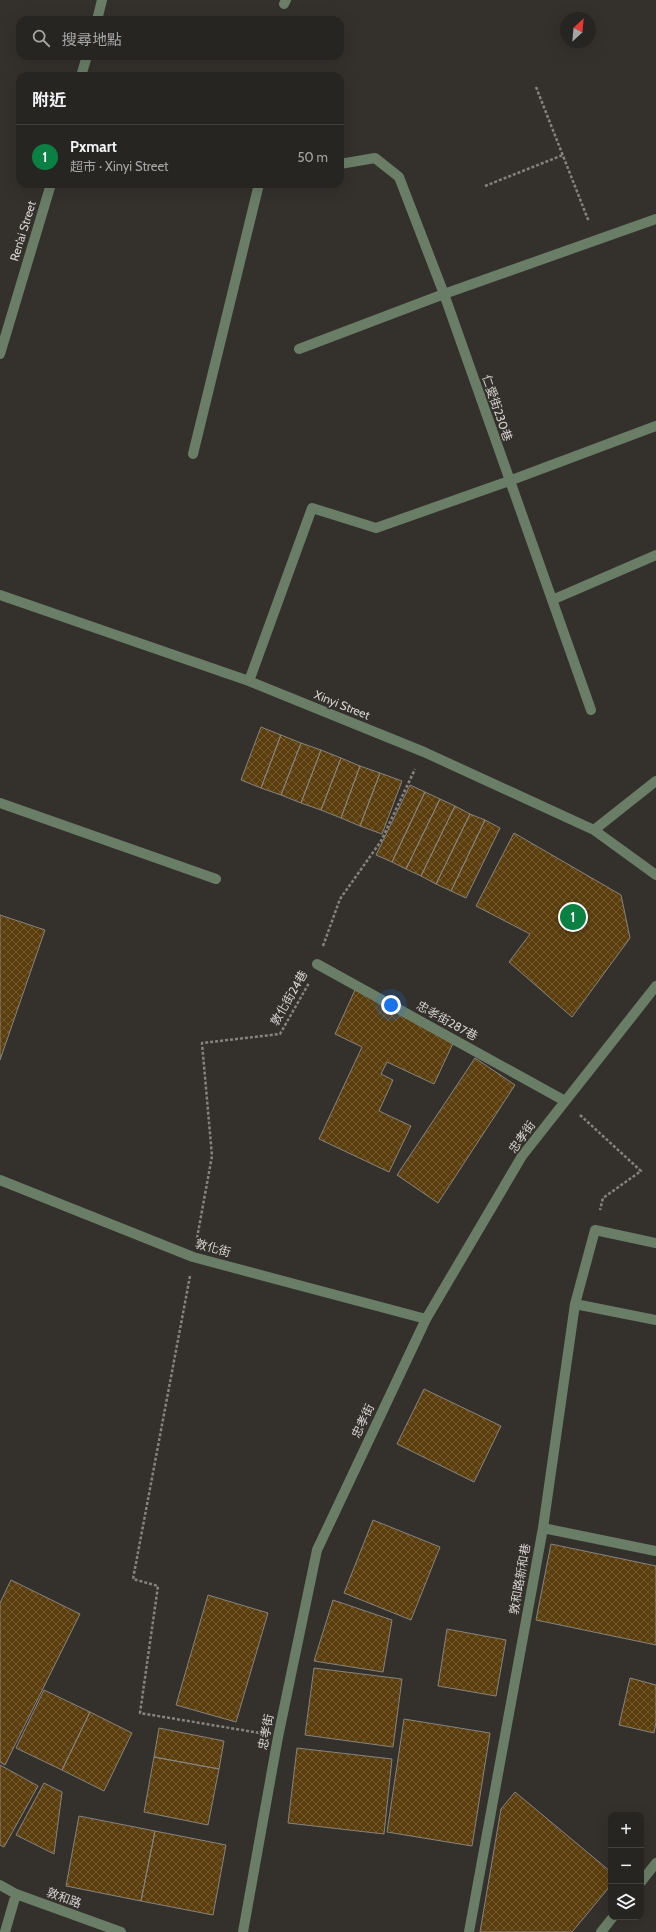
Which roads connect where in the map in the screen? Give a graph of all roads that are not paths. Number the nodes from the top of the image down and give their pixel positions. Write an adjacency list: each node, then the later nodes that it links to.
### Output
1 (102, 0): 2 (street)
2 (98, 16)
3 (86, 60): 4 (street)
4 (82, 72)
5 (344, 163): 9 (street, 仁愛街230巷)
6 (50, 188): 10 (street, Ren’ai Street)
7 (257, 188): 14 (street)
8 (656, 219): 9 (street)
9 (444, 294): 11 (street); 15 (street, 仁愛街230巷)
10 (3, 332): 12 (street, Ren’ai Street)
11 (299, 349)
12 (0, 354)
13 (656, 426): 15 (street)
14 (193, 454)
15 (509, 481): 18 (street, 仁愛街230巷); 19 (street)
16 (656, 555): 18 (street)
17 (0, 595): 19 (street, Xinyi Street)
18 (552, 600): 20 (street, 仁愛街230巷)
19 (249, 681): 23 (street, Xinyi Street)
20 (592, 710)
21 (656, 781): 23 (street)
22 (0, 803): 25 (street)
23 (594, 830): 24 (street, Xinyi Street)
24 (656, 876)
25 (216, 879)
26 (317, 964): 28 (street, 忠孝街287巷)
27 (656, 986): 28 (street, 忠孝街)
28 (565, 1101): 32 (street, 忠孝街)
29 (0, 1180): 32 (street, 敦化街)
30 (656, 1243): 31 (street, 敦和路新和巷)
31 (575, 1304): 33 (street); 34 (street, 敦和路新和巷)
32 (426, 1319): 43 (street, 忠孝街)
33 (656, 1320)
34 (543, 1528): 35 (street); 44 (street, 敦和路新和巷)
35 (656, 1551)
36 (656, 1863): 37 (street)
37 (644, 1878)
38 (0, 1885): 39 (street, 敦和路)
39 (16, 1894): 41 (street); 42 (street, 敦和路)
40 (611, 1920): 45 (street)
41 (5, 1932)
42 (121, 1932)
43 (243, 1932)
44 (469, 1932)
45 (601, 1932)

